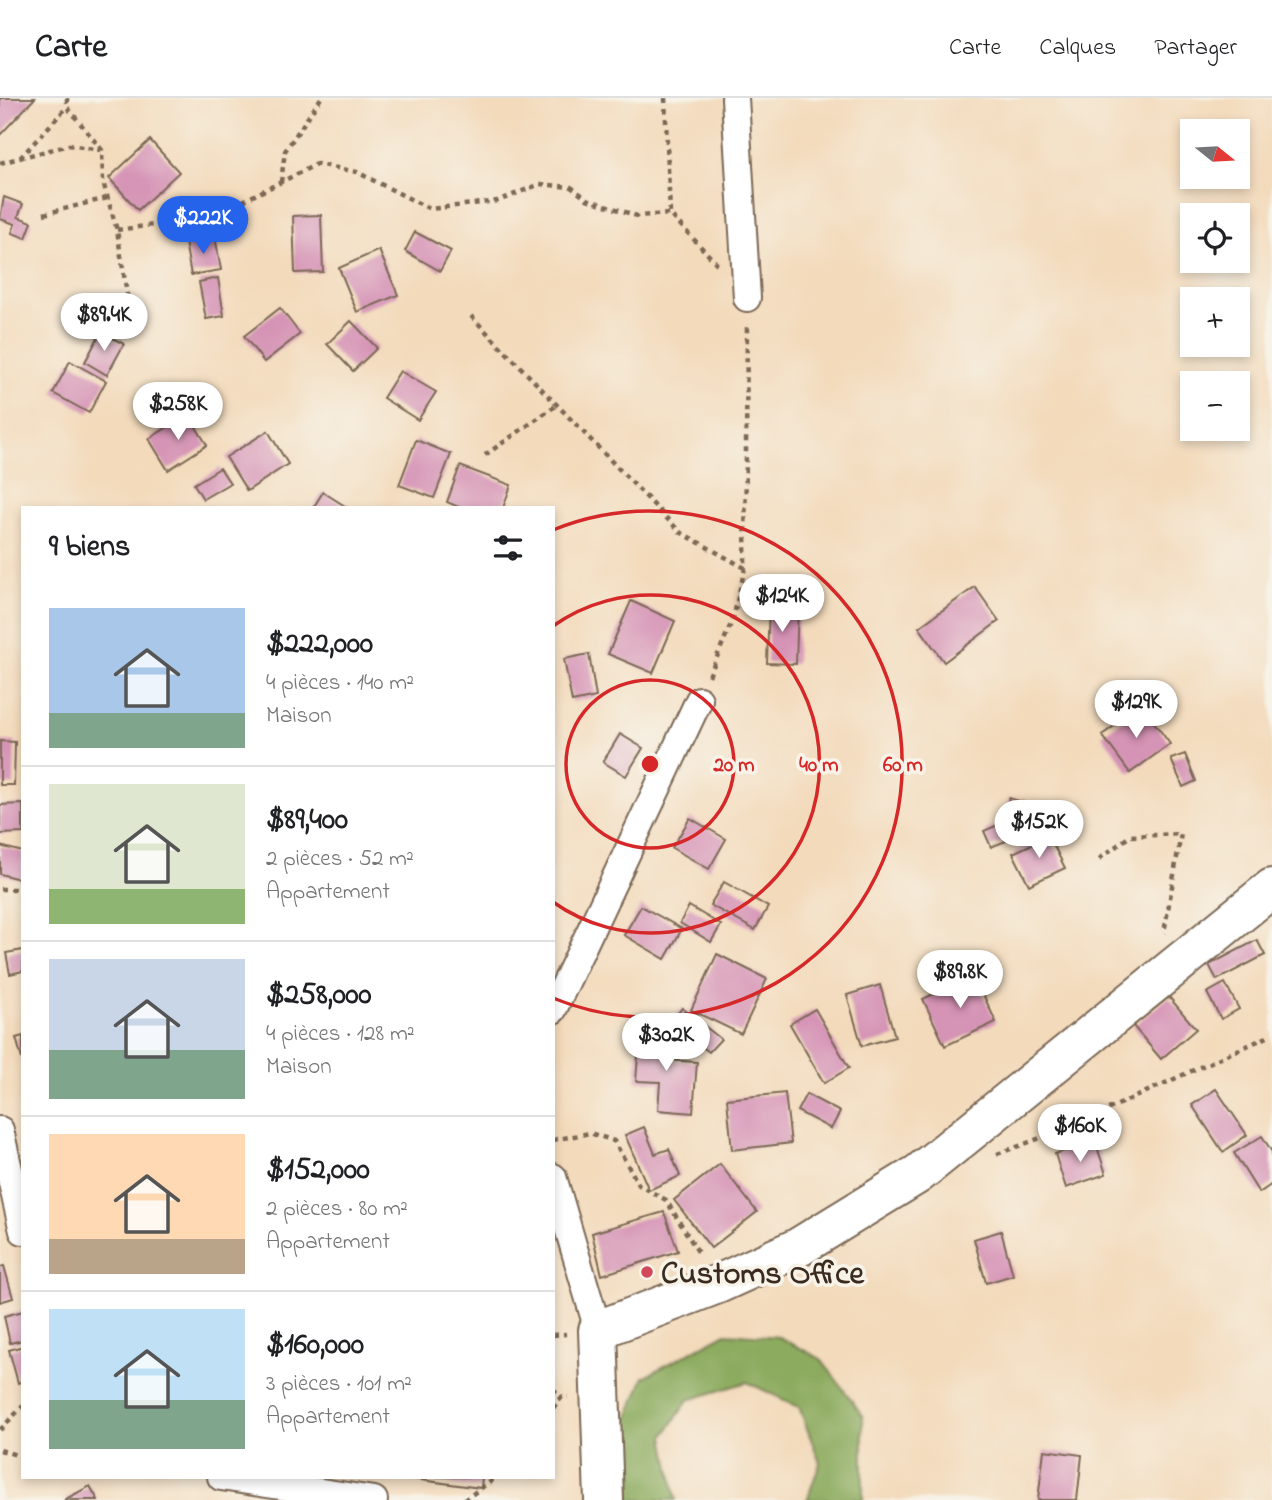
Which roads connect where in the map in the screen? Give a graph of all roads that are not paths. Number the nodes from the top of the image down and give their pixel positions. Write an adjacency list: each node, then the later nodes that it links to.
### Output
1 (735, 98): 2 (street)
2 (747, 298)
3 (699, 700): 5 (street)
4 (1272, 888): 9 (main road)
5 (555, 1006)
6 (0, 1130): 8 (street)
7 (555, 1184): 9 (street)
8 (21, 1222)
9 (598, 1330): 12 (main road)
10 (234, 1479): 11 (street)
11 (374, 1500)
12 (604, 1500)

